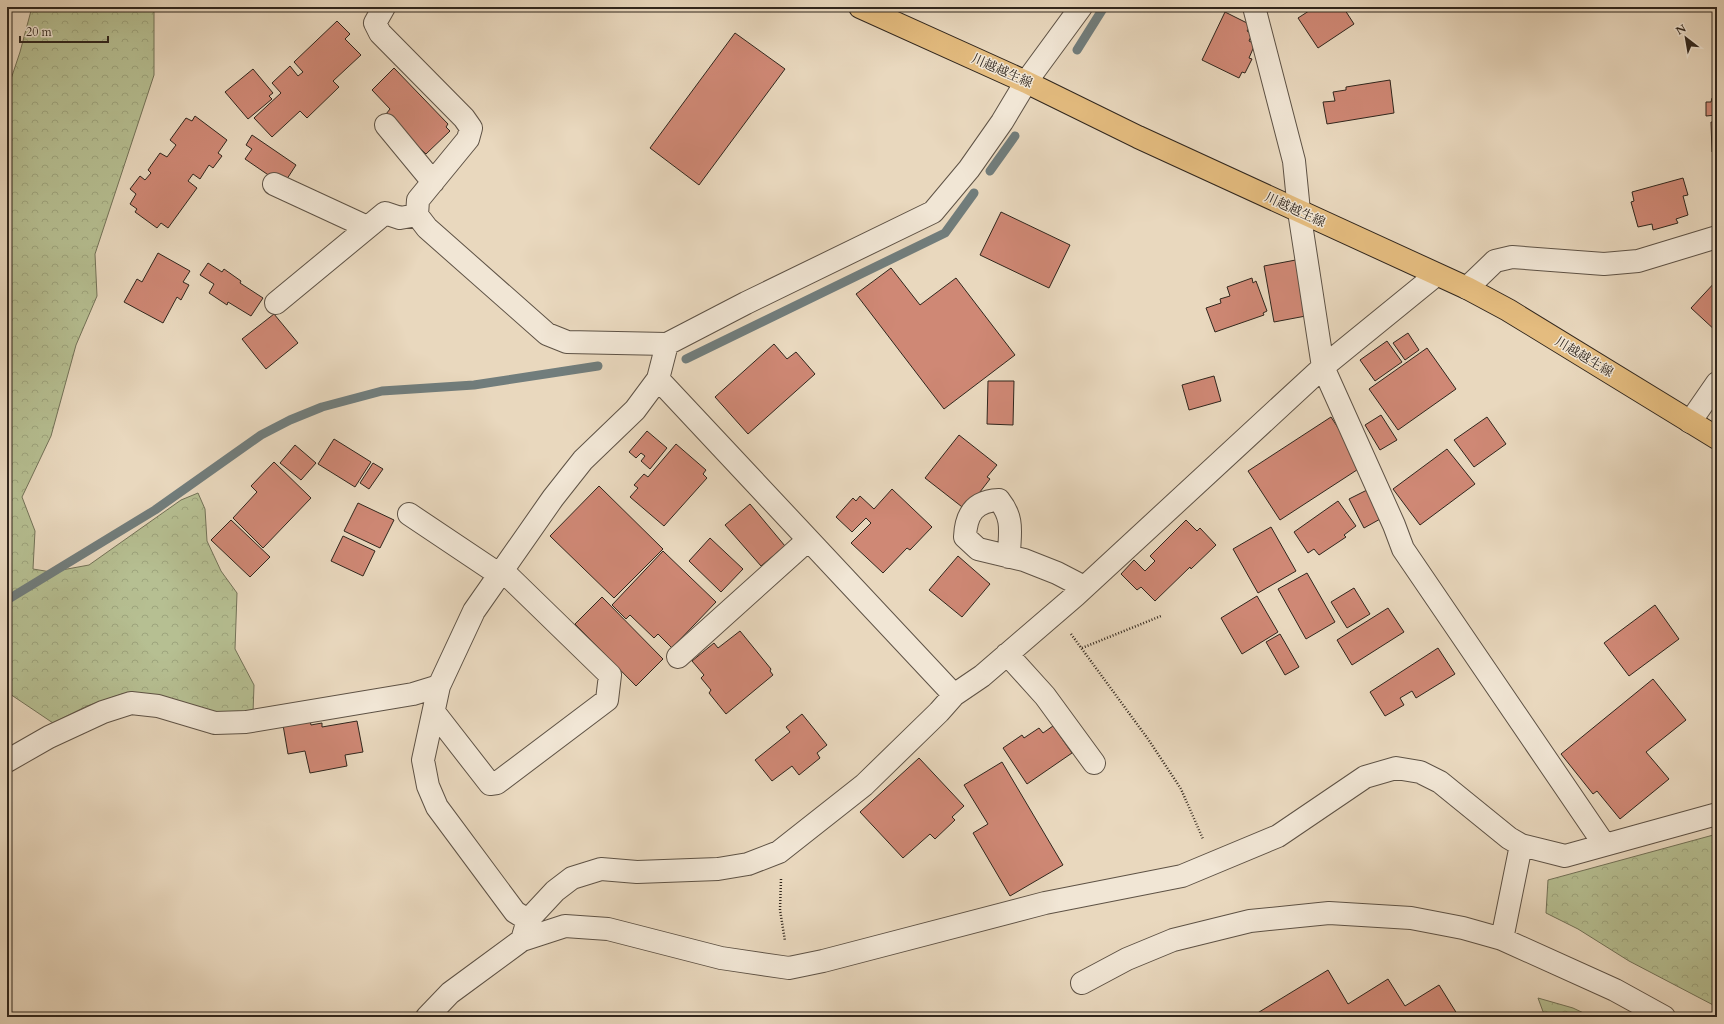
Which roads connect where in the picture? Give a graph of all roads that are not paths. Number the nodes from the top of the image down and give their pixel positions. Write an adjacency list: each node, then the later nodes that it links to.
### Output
1 (384, 7): 7 (street)
2 (860, 7): 5 (main road, 川越越生線)
3 (1081, 7): 5 (street)
4 (1254, 7): 9 (street)
5 (1026, 82): 9 (main road, 川越越生線); 16 (street)
6 (386, 125): 7 (street)
7 (433, 182): 10 (street)
8 (274, 184): 11 (street)
9 (1298, 212): 13 (main road, 川越越生線); 17 (street)
10 (417, 215): 11 (street); 16 (street)
11 (367, 227): 15 (street)
12 (1717, 237): 14 (street)
13 (1436, 275): 14 (main road, 川越越生線); 17 (street)
14 (1467, 288): 20 (main road, 川越越生線)
15 (276, 303)
16 (667, 344): 18 (street)
17 (1323, 367): 26 (street); 35 (street)
18 (658, 378): 23 (street); 25 (street)
19 (1717, 384): 20 (street)
20 (1690, 422): 21 (main road, 川越越生線)
21 (1717, 438)
22 (409, 514): 25 (street)
23 (808, 540): 28 (street); 30 (street)
24 (1009, 557): 26 (street)
25 (501, 573): 29 (street); 31 (street)
26 (1084, 587): 27 (street)
27 (1007, 654): 30 (street); 33 (street)
28 (678, 657)
29 (439, 686): 31 (street); 32 (street)
30 (954, 695): 37 (street)
31 (434, 712): 37 (street)
32 (7, 761)
33 (1094, 763)
34 (1717, 814): 35 (street)
35 (1604, 844): 36 (street)
36 (1522, 845): 37 (street); 38 (street)
37 (525, 930): 40 (street)
38 (1502, 939): 39 (street); 41 (street)
39 (1082, 983)
40 (427, 1017)
41 (1664, 1017)

